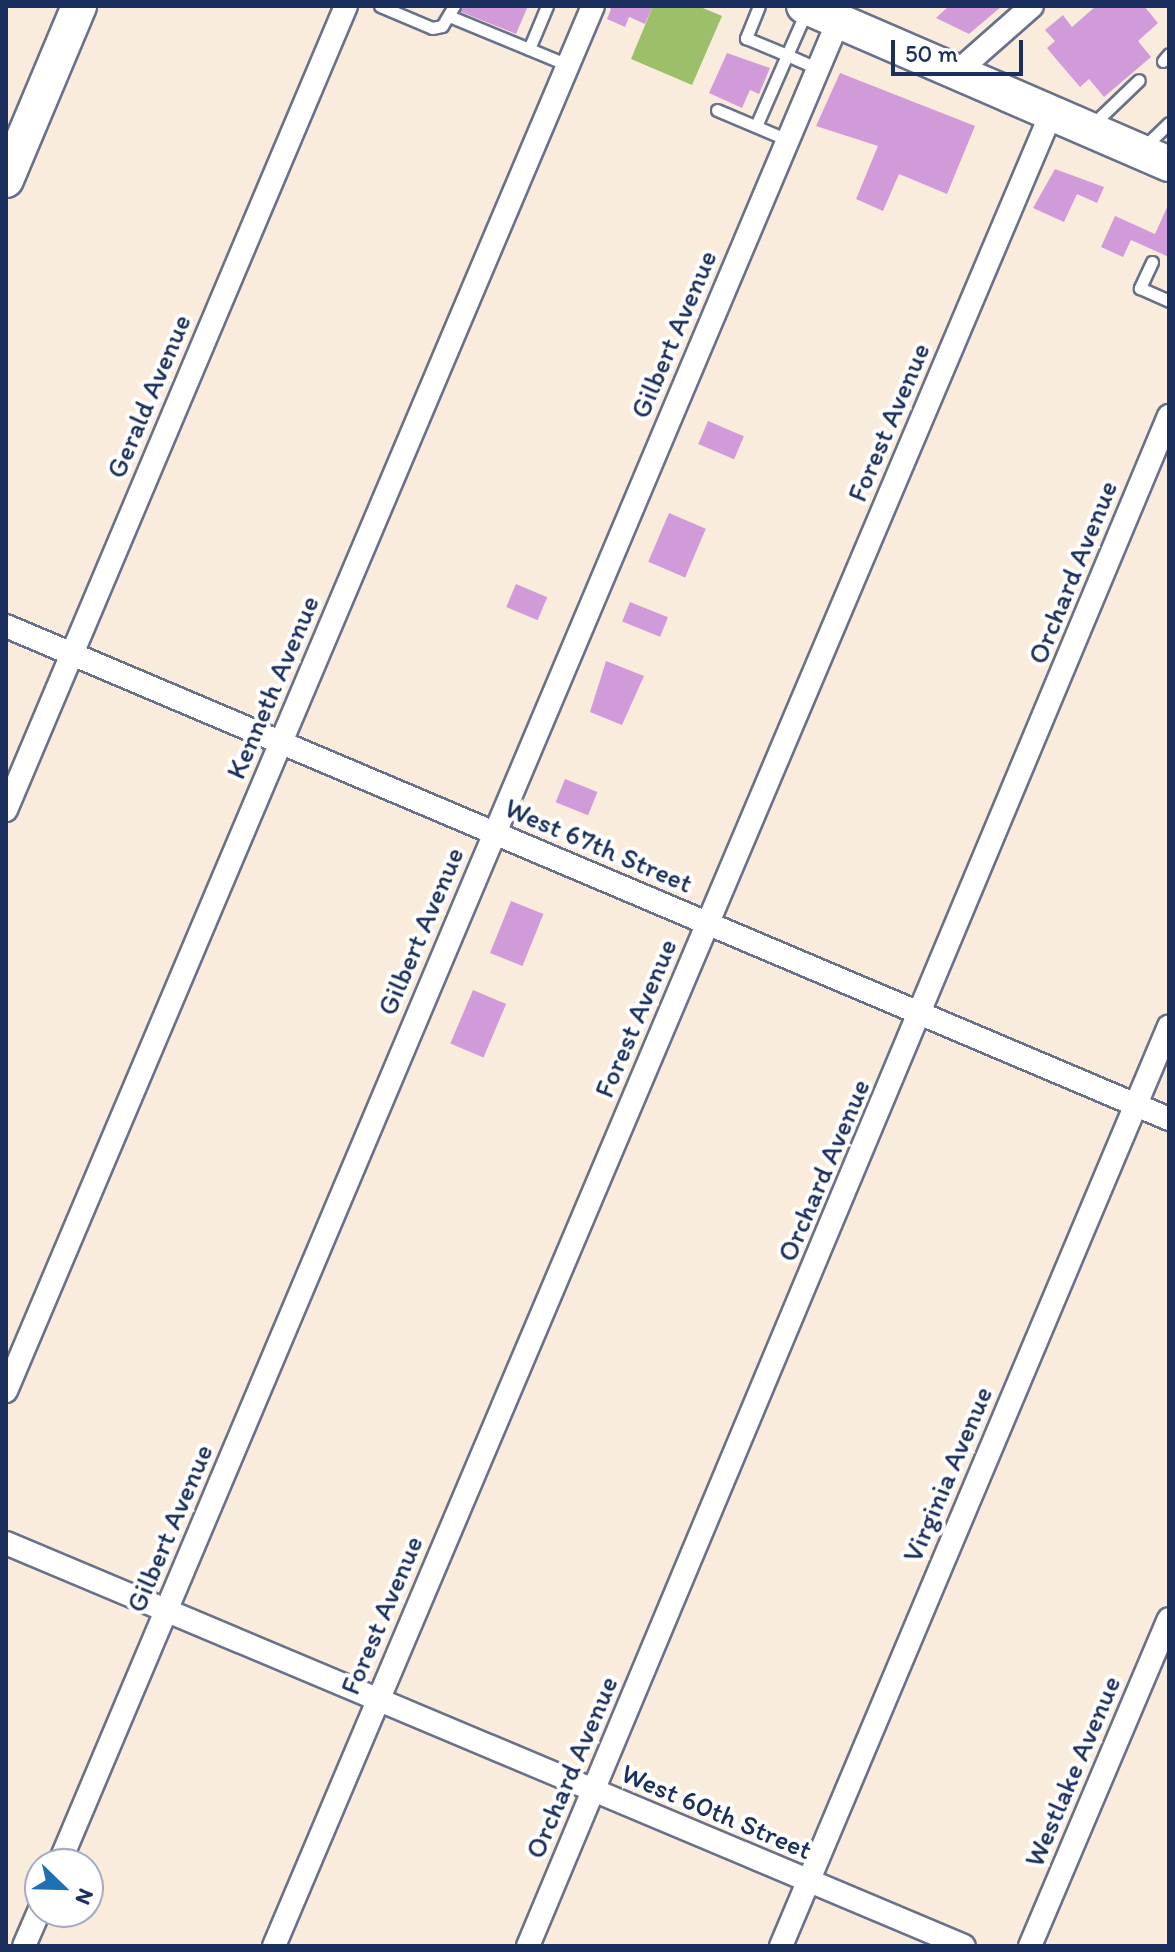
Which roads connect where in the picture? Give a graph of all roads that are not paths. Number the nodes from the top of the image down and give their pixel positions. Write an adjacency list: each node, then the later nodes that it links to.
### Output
1 (79, 6): 24 (main road)
2 (346, 6): 29 (street, Gerald Avenue)
3 (380, 6): 9 (lane)
4 (547, 6): 11 (lane)
5 (593, 6): 13 (street, Kenneth Avenue)
6 (759, 6): 12 (lane)
7 (1032, 6): 15 (street)
8 (806, 7): 10 (main road); 12 (lane)
9 (451, 11): 11 (lane)
10 (838, 22): 14 (street, Gilbert Avenue); 15 (main road)
11 (529, 49): 13 (lane)
12 (787, 55): 14 (lane); 20 (lane)
13 (568, 65): 30 (street, Kenneth Avenue)
14 (818, 69): 22 (street, Gilbert Avenue)
15 (956, 73): 18 (main road)
16 (1139, 80): 21 (lane)
17 (717, 110): 20 (lane)
18 (1051, 114): 21 (main road); 33 (street, Forest Avenue)
19 (1169, 123): 23 (lane)
20 (756, 126): 22 (lane)
21 (1087, 129): 23 (main road)
22 (788, 140): 32 (street, Gilbert Avenue)
23 (1154, 158)
24 (6, 180)
25 (1152, 262): 26 (lane)
26 (1169, 301)
27 (1169, 416): 34 (street, Orchard Avenue)
28 (6, 626): 29 (street, West 67th Street)
29 (72, 654): 30 (street, West 67th Street); 31 (street, Gerald Avenue)
30 (280, 744): 32 (street, West 67th Street); 38 (street, Kenneth Avenue)
31 (6, 810)
32 (494, 832): 33 (street, West 67th Street); 40 (street, Gilbert Avenue)
33 (707, 925): 34 (street, West 67th Street); 42 (street, Forest Avenue)
34 (921, 1014): 36 (street, West 67th Street); 43 (street, Orchard Avenue)
35 (1169, 1026): 36 (street, Virginia Avenue)
36 (1136, 1105): 37 (street, West 67th Street); 45 (street, Virginia Avenue)
37 (1169, 1119)
38 (6, 1391)
39 (6, 1543): 40 (street, West 60th Street)
40 (166, 1611): 42 (street, West 60th Street); 44 (street, Gilbert Avenue)
41 (1169, 1619): 50 (street, Westlake Avenue)
42 (378, 1700): 43 (street, West 60th Street); 46 (street, Forest Avenue)
43 (593, 1791): 45 (street, West 60th Street); 47 (street, Orchard Avenue)
44 (66, 1848)
45 (808, 1881): 48 (street, Virginia Avenue); 49 (street, West 60th Street)
46 (274, 1946)
47 (528, 1946)
48 (781, 1946)
49 (964, 1946)
50 (1030, 1946)

